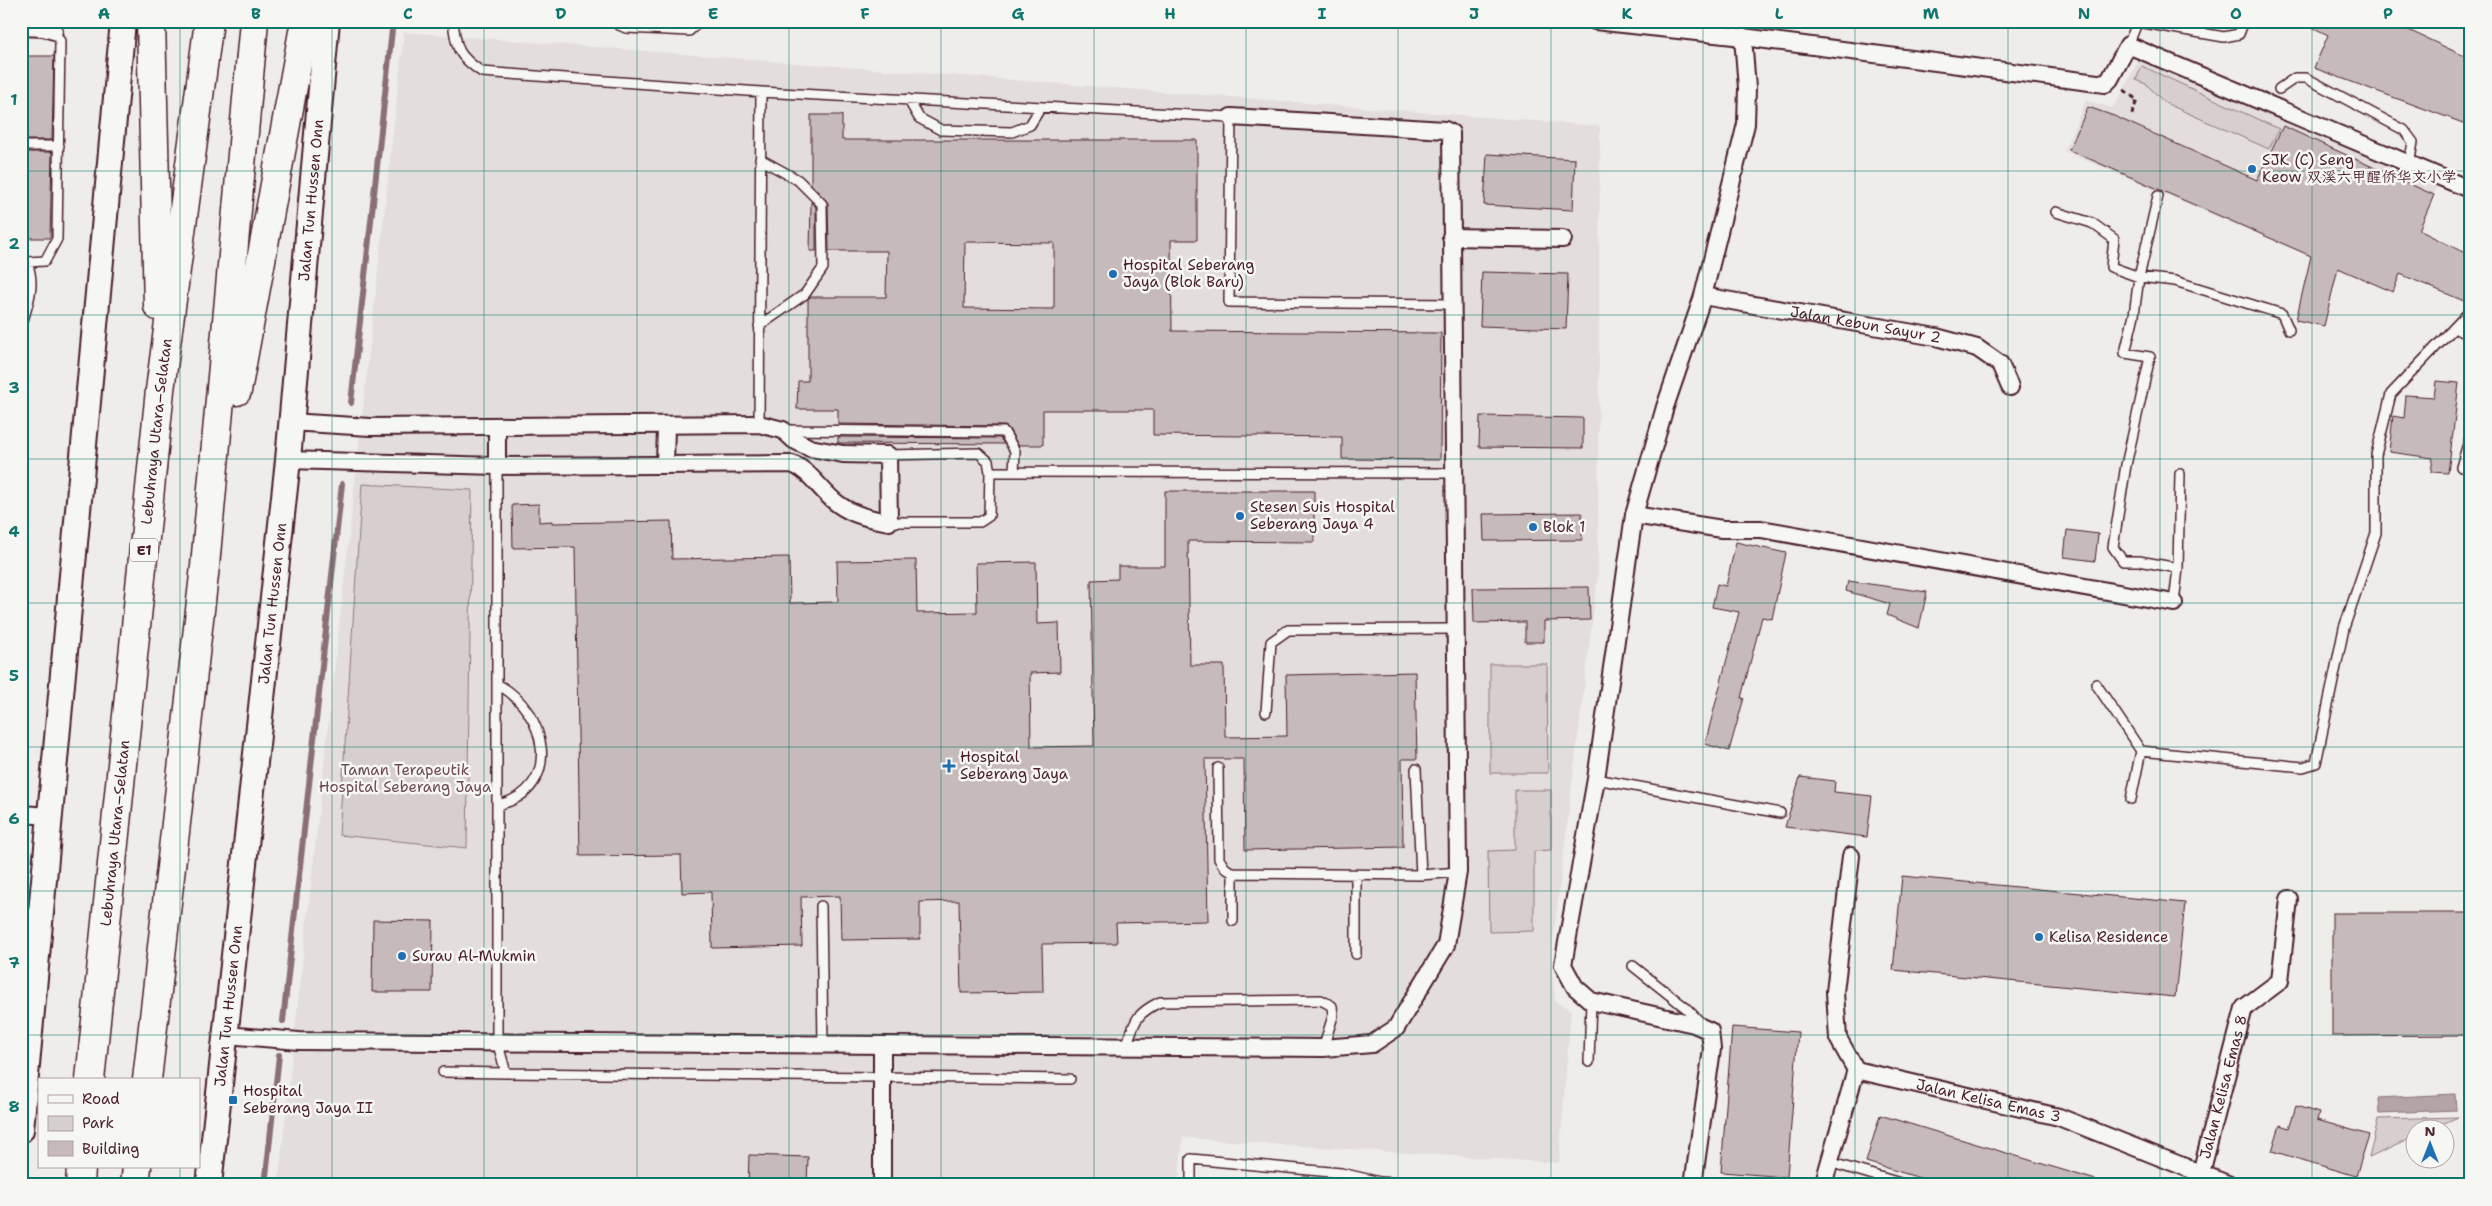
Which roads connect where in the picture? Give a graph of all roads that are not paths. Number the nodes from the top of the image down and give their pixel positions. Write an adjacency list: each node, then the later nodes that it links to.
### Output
1 (123, 21): 75 (main road)
2 (151, 21): 42 (highway)
3 (210, 21): 42 (highway, Lebuhraya Utara–Selatan / E1)
4 (254, 21): 60 (highway)
5 (305, 21): 60 (highway)
6 (327, 21): 43 (main road, Jalan Tun Hussen Onn)
7 (453, 21): 18 (lane)
8 (618, 21): 9 (lane)
9 (700, 21)
10 (1595, 21): 15 (street)
11 (2244, 21): 12 (lane)
12 (2138, 22): 16 (lane)
13 (21, 28): 14 (street)
14 (54, 31): 23 (lane)
15 (1742, 37): 16 (street); 33 (street)
16 (2128, 45): 25 (street)
17 (2279, 89): 25 (lane)
18 (761, 92): 19 (lane); 24 (lane)
19 (908, 100): 20 (lane); 20 (lane)
20 (1041, 107): 21 (lane)
21 (1232, 117): 29 (street); 34 (lane)
22 (21, 146): 23 (lane)
23 (59, 146): 31 (lane)
24 (760, 159): 36 (lane); 36 (lane)
25 (2409, 165): 26 (street)
26 (2471, 190)
27 (2158, 196): 32 (lane)
28 (2056, 212): 32 (lane)
29 (1452, 237): 30 (street); 34 (street)
30 (1563, 239)
31 (24, 262): 37 (lane)
32 (2138, 277): 39 (lane); 61 (lane)
33 (1702, 296): 41 (street, Jalan Kebun Sayur 2); 58 (street)
34 (1452, 304): 56 (street)
35 (2471, 310): 38 (lane)
36 (759, 326): 44 (lane)
37 (21, 327)
38 (2455, 328): 40 (lane); 67 (lane)
39 (2288, 330)
40 (2471, 337)
41 (2010, 387)
42 (160, 390): 98 (highway, Lebuhraya Utara–Selatan / E1)
43 (290, 422): 46 (street); 50 (main road, Jalan Tun Hussen Onn)
44 (759, 424): 45 (street); 47 (street)
45 (666, 426): 46 (street); 51 (street)
46 (496, 427): 52 (street)
47 (782, 430): 49 (street); 55 (lane)
48 (2471, 434): 53 (lane)
49 (888, 455): 54 (lane); 59 (street)
50 (288, 460): 52 (street); 88 (main road, Jalan Tun Hussen Onn)
51 (665, 465): 52 (street); 59 (street)
52 (496, 466): 64 (lane)
53 (2461, 467)
54 (990, 472): 55 (lane); 59 (lane)
55 (1014, 472): 56 (lane)
56 (1452, 473): 63 (street)
57 (2180, 474): 61 (lane)
58 (1634, 515): 62 (street); 70 (street)
59 (889, 522)
60 (205, 566): 99 (highway)
61 (2178, 568): 62 (lane)
62 (2174, 603)
63 (1454, 629): 66 (lane); 77 (street)
64 (497, 684): 72 (lane); 72 (lane)
65 (2096, 684): 67 (lane)
66 (1266, 712)
67 (2141, 751): 71 (lane)
68 (1218, 768): 78 (lane)
69 (1416, 769): 80 (lane)
70 (1596, 779): 73 (lane); 86 (street)
71 (2131, 799)
72 (497, 805): 89 (lane)
73 (1780, 812)
74 (21, 814): 75 (street)
75 (50, 816): 102 (main road)
76 (1851, 856): 95 (street)
77 (1458, 872): 80 (lane); 93 (street)
78 (1233, 873): 79 (lane); 83 (lane)
79 (1356, 874): 80 (lane); 84 (lane)
80 (1421, 874)
81 (2289, 899): 106 (street, Jalan Kelisa Emas 8)
82 (821, 906): 90 (lane)
83 (1233, 921)
84 (1356, 954)
85 (1633, 966): 87 (lane)
86 (1592, 1001): 87 (street); 94 (lane)
87 (1710, 1031): 113 (street)
88 (226, 1035): 89 (street); 109 (main road, Jalan Tun Hussen Onn)
89 (497, 1041): 90 (street); 97 (lane)
90 (823, 1045): 91 (street)
91 (882, 1045): 92 (street); 100 (street)
92 (1126, 1047): 93 (street); 93 (lane)
93 (1322, 1048)
94 (1589, 1062)
95 (1856, 1070): 103 (street); 106 (street, Jalan Kelisa Emas 3)
96 (443, 1072): 97 (lane)
97 (506, 1073): 100 (lane)
98 (90, 1078)
99 (147, 1078)
100 (882, 1078): 101 (lane); 110 (street)
101 (1070, 1079)
102 (21, 1130)
103 (1829, 1162): 114 (street); 115 (lane)
104 (81, 1168): 107 (highway)
105 (137, 1168): 108 (highway)
106 (2201, 1174): 116 (street, Jalan Kelisa Emas 3)
107 (80, 1185)
108 (135, 1185)
109 (209, 1185)
110 (882, 1185)
111 (1191, 1185): 112 (lane)
112 (1424, 1185)
113 (1692, 1185)
114 (1823, 1185)
115 (1907, 1185)
116 (2230, 1185)

